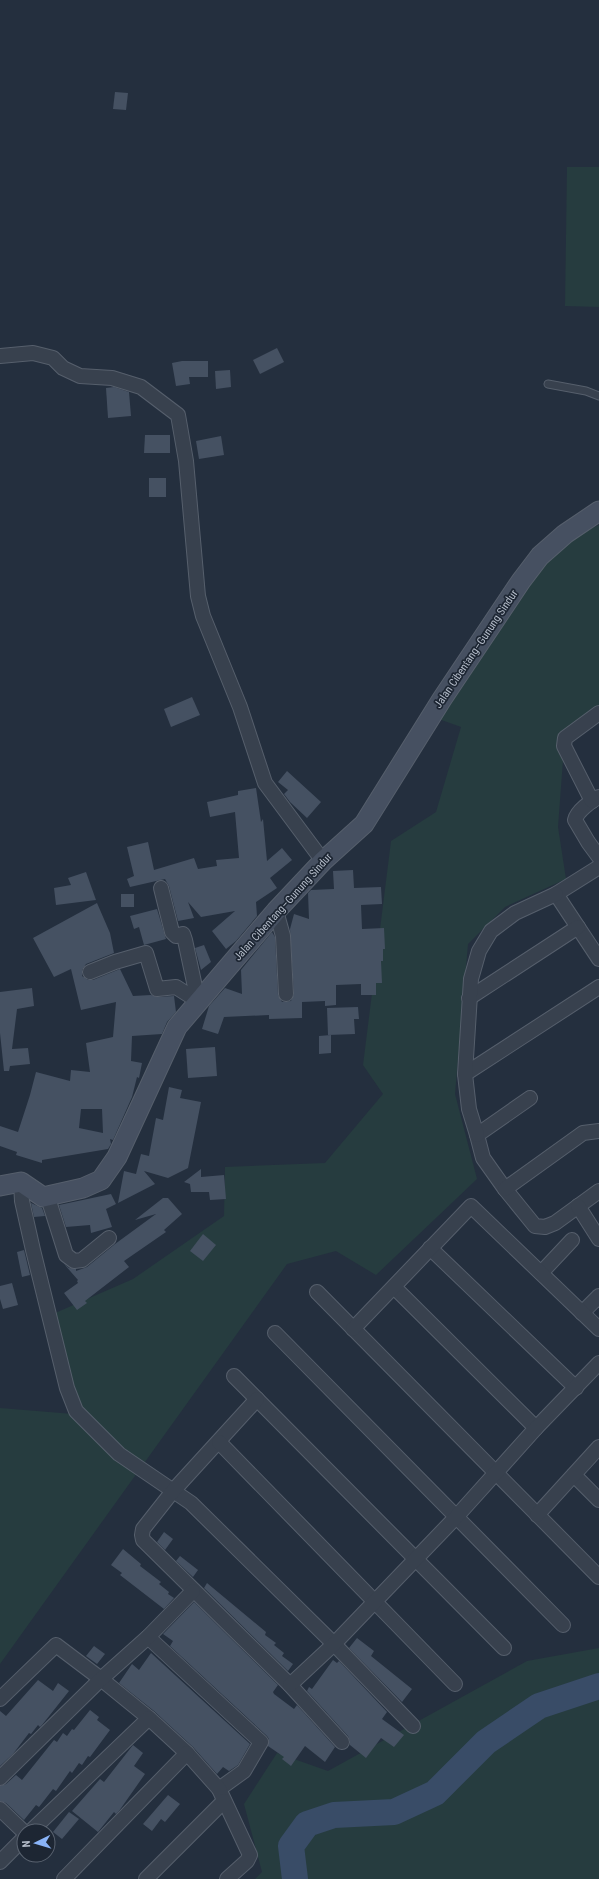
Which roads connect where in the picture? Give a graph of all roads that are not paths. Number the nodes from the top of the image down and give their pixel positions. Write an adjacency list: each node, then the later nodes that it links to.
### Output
1 (0, 356): 8 (street)
2 (548, 384): 3 (lane)
3 (599, 396)
4 (599, 511): 8 (street, Jalan Cibentang–Gunung Sindur)
5 (599, 713): 6 (street)
6 (595, 799): 7 (street)
7 (599, 857)
8 (323, 861): 12 (street, Jalan Cibentang–Gunung Sindur)
9 (599, 867): 11 (street)
10 (161, 888): 19 (street)
11 (556, 894): 13 (street); 18 (street)
12 (276, 911): 17 (street); 19 (street, Jalan Cibentang–Gunung Sindur)
13 (578, 927): 14 (street); 18 (street)
14 (599, 959)
15 (90, 972): 19 (street)
16 (599, 987): 20 (street)
17 (286, 994)
18 (469, 998): 20 (street)
19 (198, 1001): 28 (street, Jalan Cibentang–Gunung Sindur)
20 (465, 1074): 23 (street)
21 (530, 1098): 23 (street)
22 (599, 1131): 26 (street)
23 (477, 1135): 26 (street)
24 (21, 1182): 25 (street); 28 (street); 51 (street)
25 (0, 1186)
26 (505, 1188): 29 (street)
27 (599, 1191): 29 (street)
28 (43, 1197): 30 (street)
29 (578, 1206): 31 (street)
30 (109, 1238)
31 (599, 1239)
32 (572, 1240): 34 (street)
33 (430, 1248): 34 (street); 35 (street); 44 (street)
34 (541, 1273): 38 (street)
35 (394, 1287): 39 (street); 46 (street)
36 (317, 1292): 39 (street)
37 (599, 1296): 38 (street)
38 (582, 1313): 40 (street)
39 (353, 1329): 49 (street)
40 (599, 1329)
41 (274, 1333): 54 (street)
42 (599, 1364): 44 (street)
43 (234, 1376): 45 (street)
44 (576, 1388): 46 (street)
45 (257, 1399): 47 (street); 55 (street)
46 (536, 1428): 49 (street)
47 (219, 1442): 51 (street); 58 (street)
48 (599, 1447): 50 (street)
49 (497, 1474): 53 (street); 54 (street)
50 (574, 1475): 52 (street); 53 (street)
51 (173, 1491): 57 (street); 61 (street)
52 (599, 1500)
53 (537, 1514): 56 (street)
54 (457, 1516): 55 (street); 59 (street)
55 (416, 1559): 58 (street); 62 (street)
56 (599, 1577)
57 (193, 1590): 60 (street); 65 (street)
58 (375, 1601): 61 (street); 64 (street)
59 (563, 1625)
60 (148, 1637): 63 (street); 72 (street)
61 (334, 1644): 65 (street); 68 (street)
62 (504, 1648)
63 (101, 1679): 66 (street); 67 (street); 71 (street)
64 (455, 1684)
65 (290, 1685): 69 (street)
66 (0, 1699)
67 (149, 1718): 70 (street); 74 (street)
68 (413, 1726)
69 (342, 1742)
70 (187, 1754): 72 (street); 78 (street)
71 (0, 1778)
72 (221, 1795): 79 (street); 80 (street)
73 (0, 1809): 75 (street)
74 (39, 1823)
75 (16, 1824)
76 (16, 1846): 77 (street)
77 (0, 1862)
78 (64, 1879)
79 (146, 1879)
80 (227, 1879)

